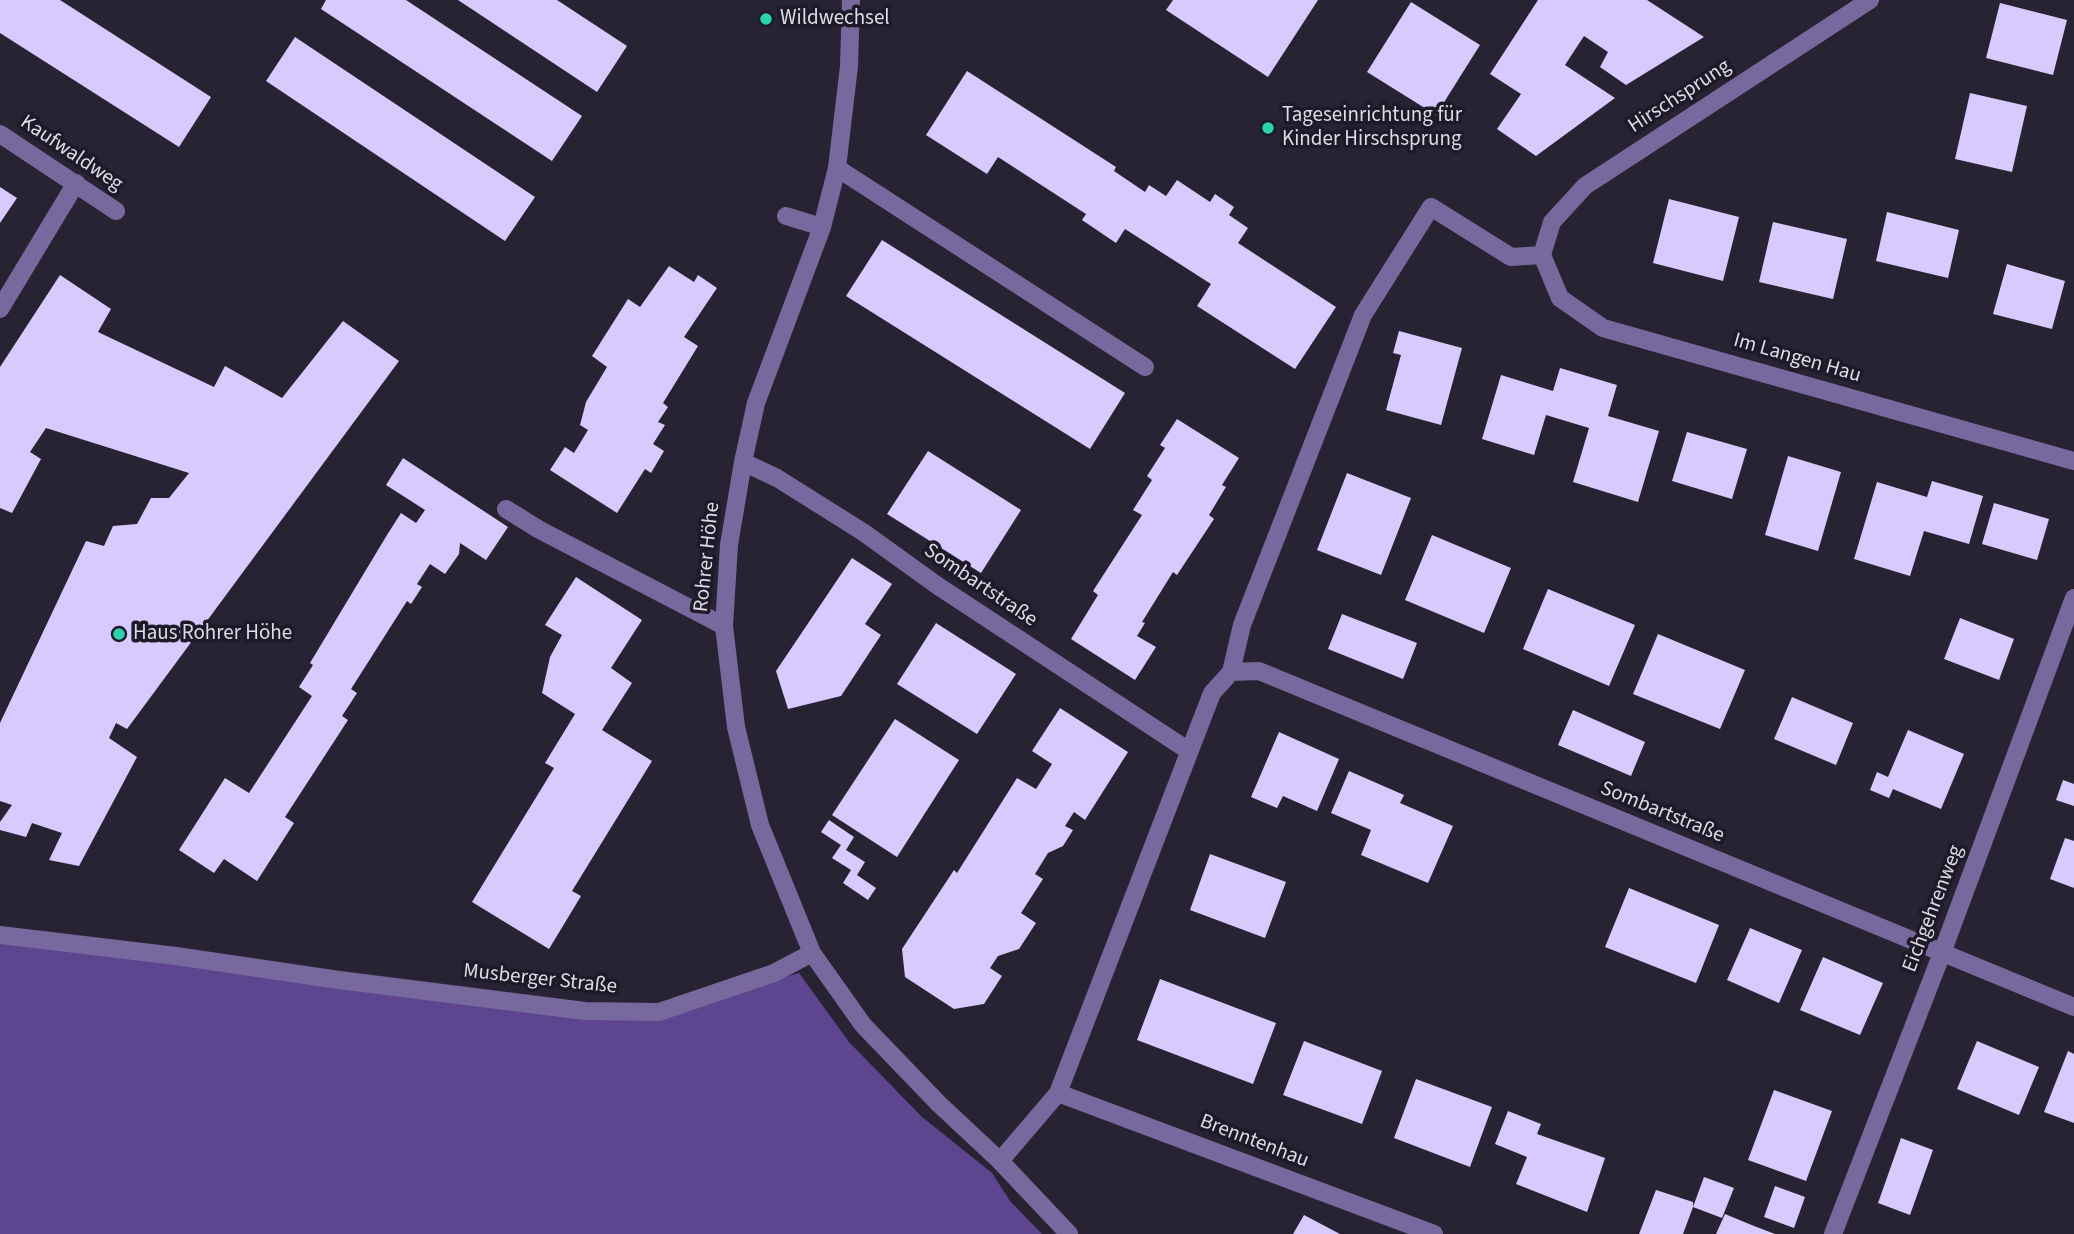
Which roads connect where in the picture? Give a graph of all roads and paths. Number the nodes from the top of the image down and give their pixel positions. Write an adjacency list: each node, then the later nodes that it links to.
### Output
1 (850, 0): 4 (street, Rohrer Höhe)
2 (1870, 0): 9 (street, Hirschsprung)
3 (0, 134): 5 (street, Kaufwaldweg)
4 (837, 168): 8 (street, Rohrer Höhe); 11 (street)
5 (76, 183): 6 (street, Kaufwaldweg); 10 (street)
6 (116, 211)
7 (786, 216): 8 (street)
8 (822, 227): 13 (street, Rohrer Höhe)
9 (1542, 255): 12 (street, Im Langen Hau); 17 (street)
10 (0, 309)
11 (1145, 367)
12 (2074, 461)
13 (743, 462): 16 (street, Rohrer Höhe); 18 (street, Sombartstraße)
14 (506, 509): 16 (street)
15 (2074, 598): 21 (street, Eichgehrenweg)
16 (724, 626): 20 (street, Rohrer Höhe)
17 (1231, 672): 18 (street); 21 (street, Sombartstraße)
18 (1189, 751): 23 (street)
19 (0, 935): 20 (street, Musberger Straße)
20 (812, 953): 24 (street)
21 (1942, 953): 22 (street, Sombartstraße); 27 (street, Eichgehrenweg)
22 (2074, 1007)
23 (1058, 1093): 24 (street); 26 (street, Brenntenhau)
24 (1000, 1161): 25 (street)
25 (1069, 1234)
26 (1434, 1234)
27 (1833, 1234)

